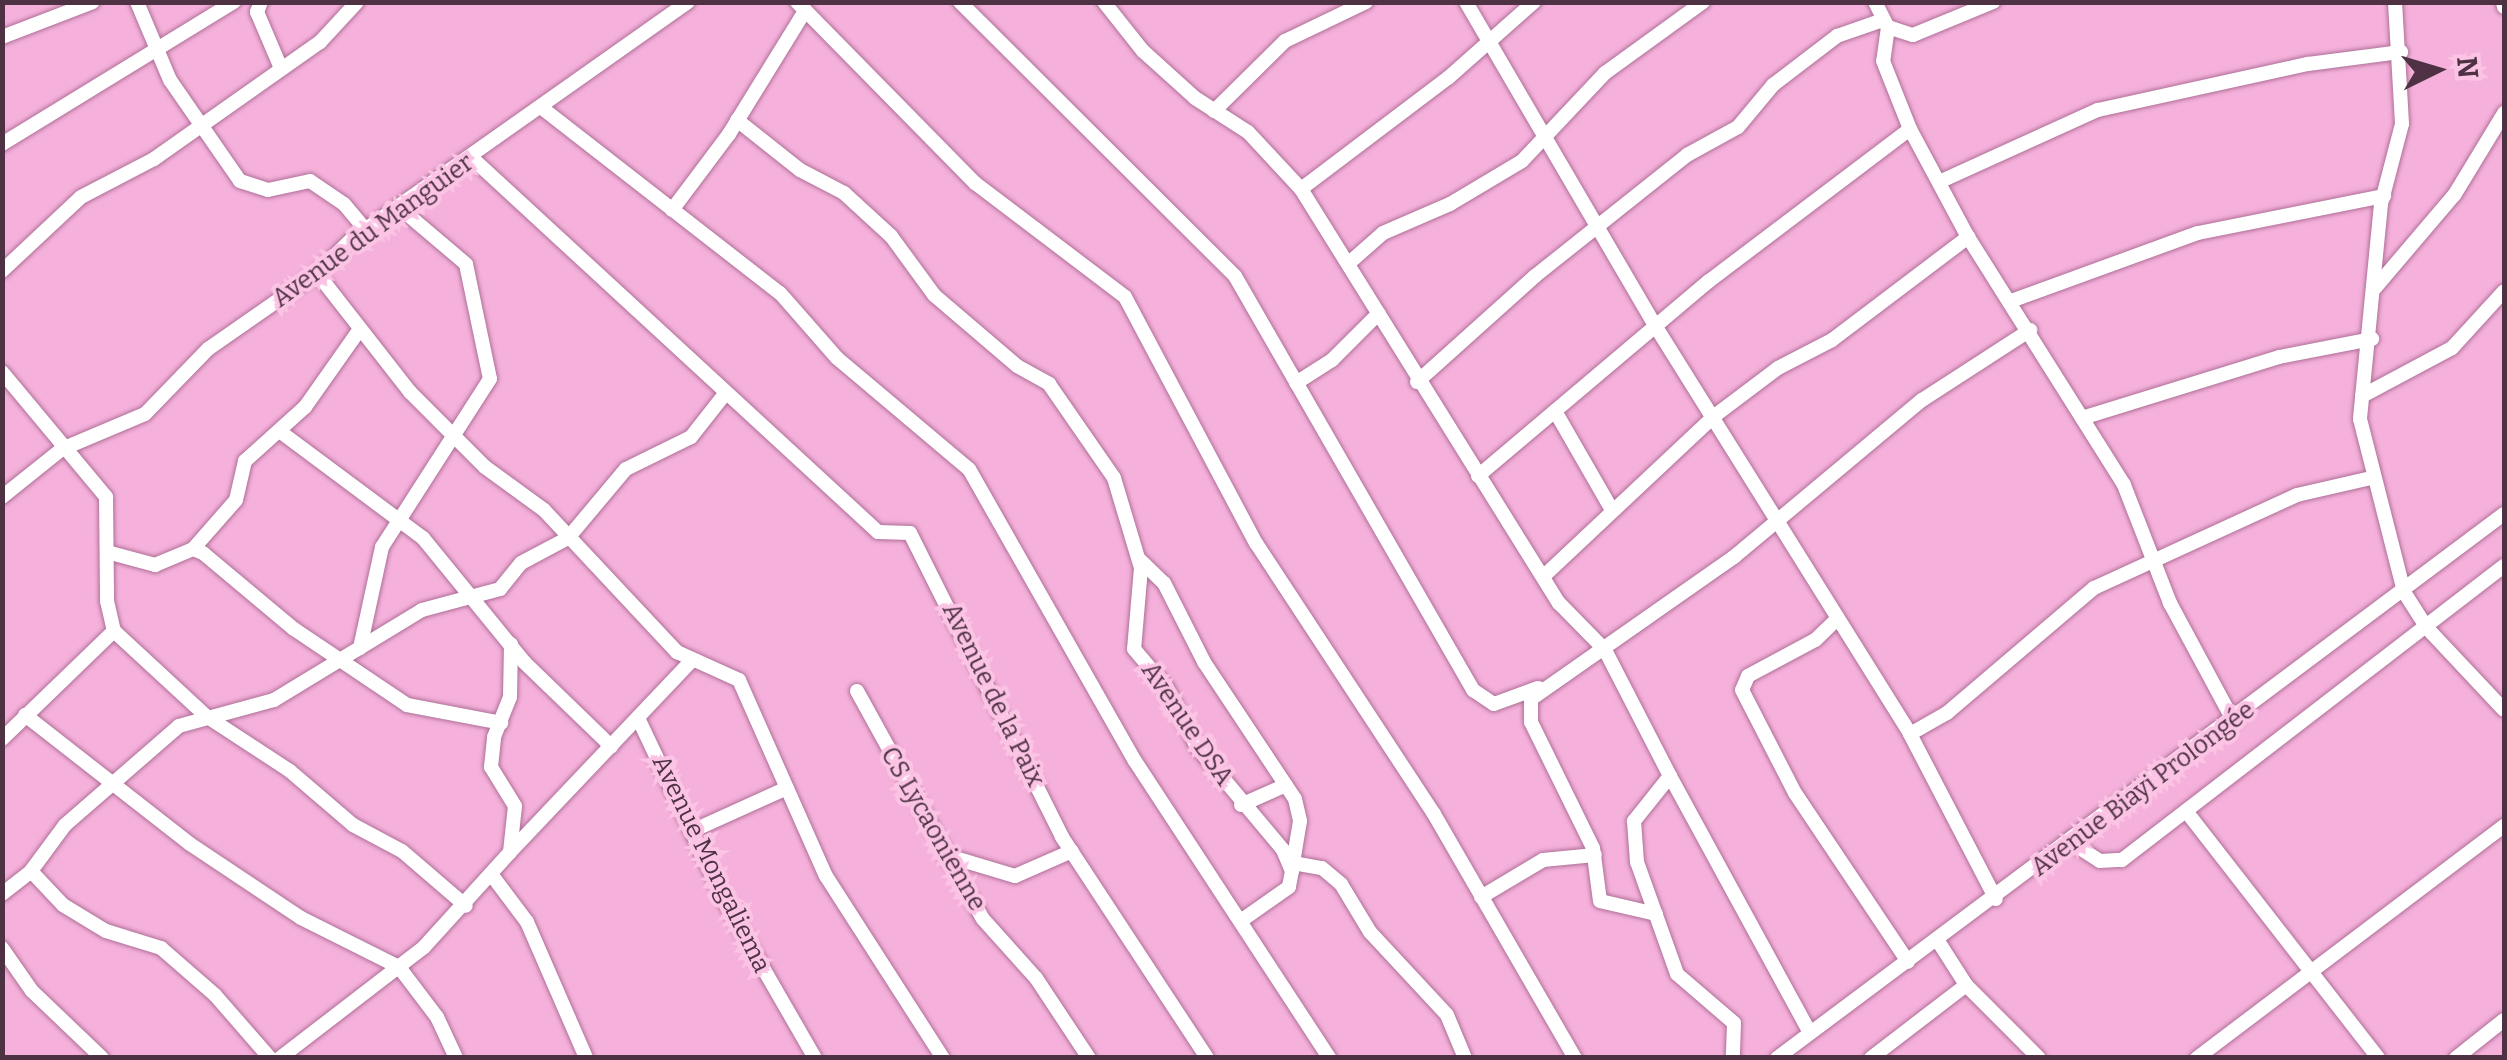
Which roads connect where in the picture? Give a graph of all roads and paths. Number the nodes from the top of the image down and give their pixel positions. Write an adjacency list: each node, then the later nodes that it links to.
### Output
1 (93, 2): 18 (street)
2 (137, 2): 20 (street)
3 (234, 2): 20 (street)
4 (357, 2): 22 (street)
5 (688, 2): 23 (street, Avenue du Manguier)
6 (960, 2): 53 (street)
7 (1104, 2): 24 (street)
8 (1366, 2): 24 (street)
9 (1466, 2): 19 (street)
10 (1534, 2): 19 (street)
11 (1704, 2): 29 (street)
12 (1874, 2): 17 (street)
13 (1993, 2): 17 (street)
14 (2395, 2): 21 (street)
15 (256, 6): 22 (street)
16 (801, 7): 26 (street); 116 (street)
17 (1886, 23): 28 (street); 37 (street)
18 (2, 38)
19 (1490, 44): 29 (street); 33 (street)
20 (160, 47): 27 (street); 30 (street)
21 (2401, 52): 32 (street); 34 (street)
22 (280, 66): 27 (street)
23 (542, 108): 31 (street, Avenue du Manguier); 36 (street)
24 (1214, 111): 33 (street)
25 (2504, 113): 43 (street)
26 (738, 120): 36 (street); 73 (street, Avenue DSA)
27 (203, 123): 38 (street); 41 (street)
28 (1910, 129): 32 (street); 47 (street)
29 (1545, 139): 37 (street); 40 (street)
30 (2, 144)
31 (472, 158): 35 (street, Avenue du Manguier); 54 (street, Avenue de la Paix)
32 (1939, 182): 39 (street)
33 (1301, 190): 40 (street)
34 (2384, 196): 43 (street); 45 (street)
35 (400, 208): 38 (street, Avenue du Manguier); 60 (street)
36 (672, 210): 120 (street)
37 (1598, 226): 47 (street); 52 (street)
38 (366, 230): 42 (street, Avenue du Manguier)
39 (1968, 236): 45 (street); 57 (street)
40 (1349, 263): 46 (street)
41 (2, 270)
42 (317, 272): 48 (street); 61 (street, Avenue du Manguier)
43 (2375, 289): 50 (street)
44 (2504, 291): 55 (street)
45 (2011, 300): 49 (street)
46 (1378, 313): 52 (street); 53 (street)
47 (1656, 327): 56 (street); 57 (street)
48 (360, 329): 59 (street); 60 (street)
49 (2030, 330): 58 (street); 67 (street)
50 (2372, 339): 55 (street); 58 (street)
51 (2, 372): 61 (street)
52 (1417, 382): 62 (street)
53 (1296, 383): 88 (street)
54 (724, 395): 69 (street); 108 (street, Avenue de la Paix)
55 (2362, 396): 63 (street)
56 (1555, 411): 62 (street); 65 (street)
57 (1713, 417): 65 (street); 67 (street)
58 (2082, 418): 72 (street)
59 (282, 432): 68 (street); 70 (street)
60 (455, 434): 68 (street); 69 (street)
61 (62, 449): 64 (street, Avenue du Manguier); 71 (street)
62 (1478, 476): 75 (street)
63 (2371, 478): 72 (street); 77 (street)
64 (2, 496)
65 (1612, 510): 75 (street)
66 (2504, 514): 77 (street, Avenue Biayi Prolongée)
67 (1780, 518): 80 (street); 85 (street)
68 (398, 520): 78 (street); 84 (street)
69 (568, 538): 78 (street); 87 (street)
70 (192, 549): 71 (street); 86 (street)
71 (107, 552): 82 (street)
72 (2152, 559): 94 (street); 96 (street)
73 (1140, 560): 76 (street); 79 (street, Avenue DSA)
74 (2504, 566): 81 (street)
75 (1546, 574): 85 (street)
76 (1164, 583): 79 (street); 101 (street)
77 (2404, 592): 81 (street); 94 (street, Avenue Biayi Prolongée)
78 (474, 598): 83 (street); 84 (street)
79 (1140, 598): 103 (street, Avenue DSA)
80 (1837, 619): 96 (street); 123 (street)
81 (2427, 628): 90 (street); 104 (street)
82 (114, 632): 91 (street); 92 (street)
83 (511, 644): 95 (street); 98 (street)
84 (360, 648): 86 (street)
85 (1605, 650): 88 (street); 99 (street)
86 (341, 658): 92 (street); 95 (street)
87 (691, 661): 93 (street); 102 (street)
88 (1538, 688): 111 (street)
89 (857, 691): 110 (street, CS Lycaonienne)
90 (2504, 710)
91 (26, 716): 97 (street); 100 (street)
92 (206, 716): 100 (street); 118 (street)
93 (639, 720): 98 (street); 106 (street, Avenue Mongaliema)
94 (2234, 722): 107 (street, Avenue Biayi Prolongée)
95 (501, 723): 109 (street)
96 (1910, 734): 117 (street)
97 (2, 740)
98 (611, 746): 109 (street)
99 (1670, 776): 119 (street); 128 (street)
100 (112, 782): 113 (street); 124 (street)
101 (1286, 785): 103 (street); 112 (street)
102 (787, 788): 106 (street); 135 (street)
103 (1241, 805): 112 (street, Avenue DSA)
104 (2186, 812): 107 (street); 125 (street)
105 (2504, 826): 125 (street)
106 (692, 831): 134 (street, Avenue Mongaliema)
107 (2072, 843): 117 (street, Avenue Biayi Prolongée)
108 (1072, 851): 110 (street); 137 (street, Avenue de la Paix)
109 (510, 852): 114 (street)
110 (944, 855): 136 (street, CS Lycaonienne)
111 (1595, 855): 116 (street); 119 (street)
112 (1293, 867): 120 (street); 139 (street)
113 (31, 872): 115 (street); 130 (street)
114 (490, 874): 118 (street); 133 (street)
115 (2, 894)
116 (1481, 898): 140 (street)
117 (1996, 899): 121 (street, Avenue Biayi Prolongée)
118 (466, 906): 124 (street)
119 (1656, 914): 141 (street)
120 (1242, 920): 138 (street)
121 (1938, 941): 123 (street, Avenue Biayi Prolongée); 126 (street)
122 (2, 948): 129 (street)
123 (1908, 962): 128 (street, Avenue Biayi Prolongée)
124 (398, 966): 131 (street); 132 (street)
125 (2307, 970): 145 (street); 146 (street)
126 (1966, 985): 143 (street); 144 (street)
127 (2504, 1020): 147 (street)
128 (1809, 1031): 142 (street, Avenue Biayi Prolongée)
129 (102, 1058)
130 (270, 1058)
131 (280, 1058)
132 (456, 1058)
133 (586, 1058)
134 (815, 1058)
135 (943, 1058)
136 (1090, 1058)
137 (1207, 1058)
138 (1329, 1058)
139 (1464, 1058)
140 (1575, 1058)
141 (1733, 1058)
142 (1777, 1058)
143 (1872, 1058)
144 (2039, 1058)
145 (2197, 1058)
146 (2378, 1058)
147 (2456, 1058)

